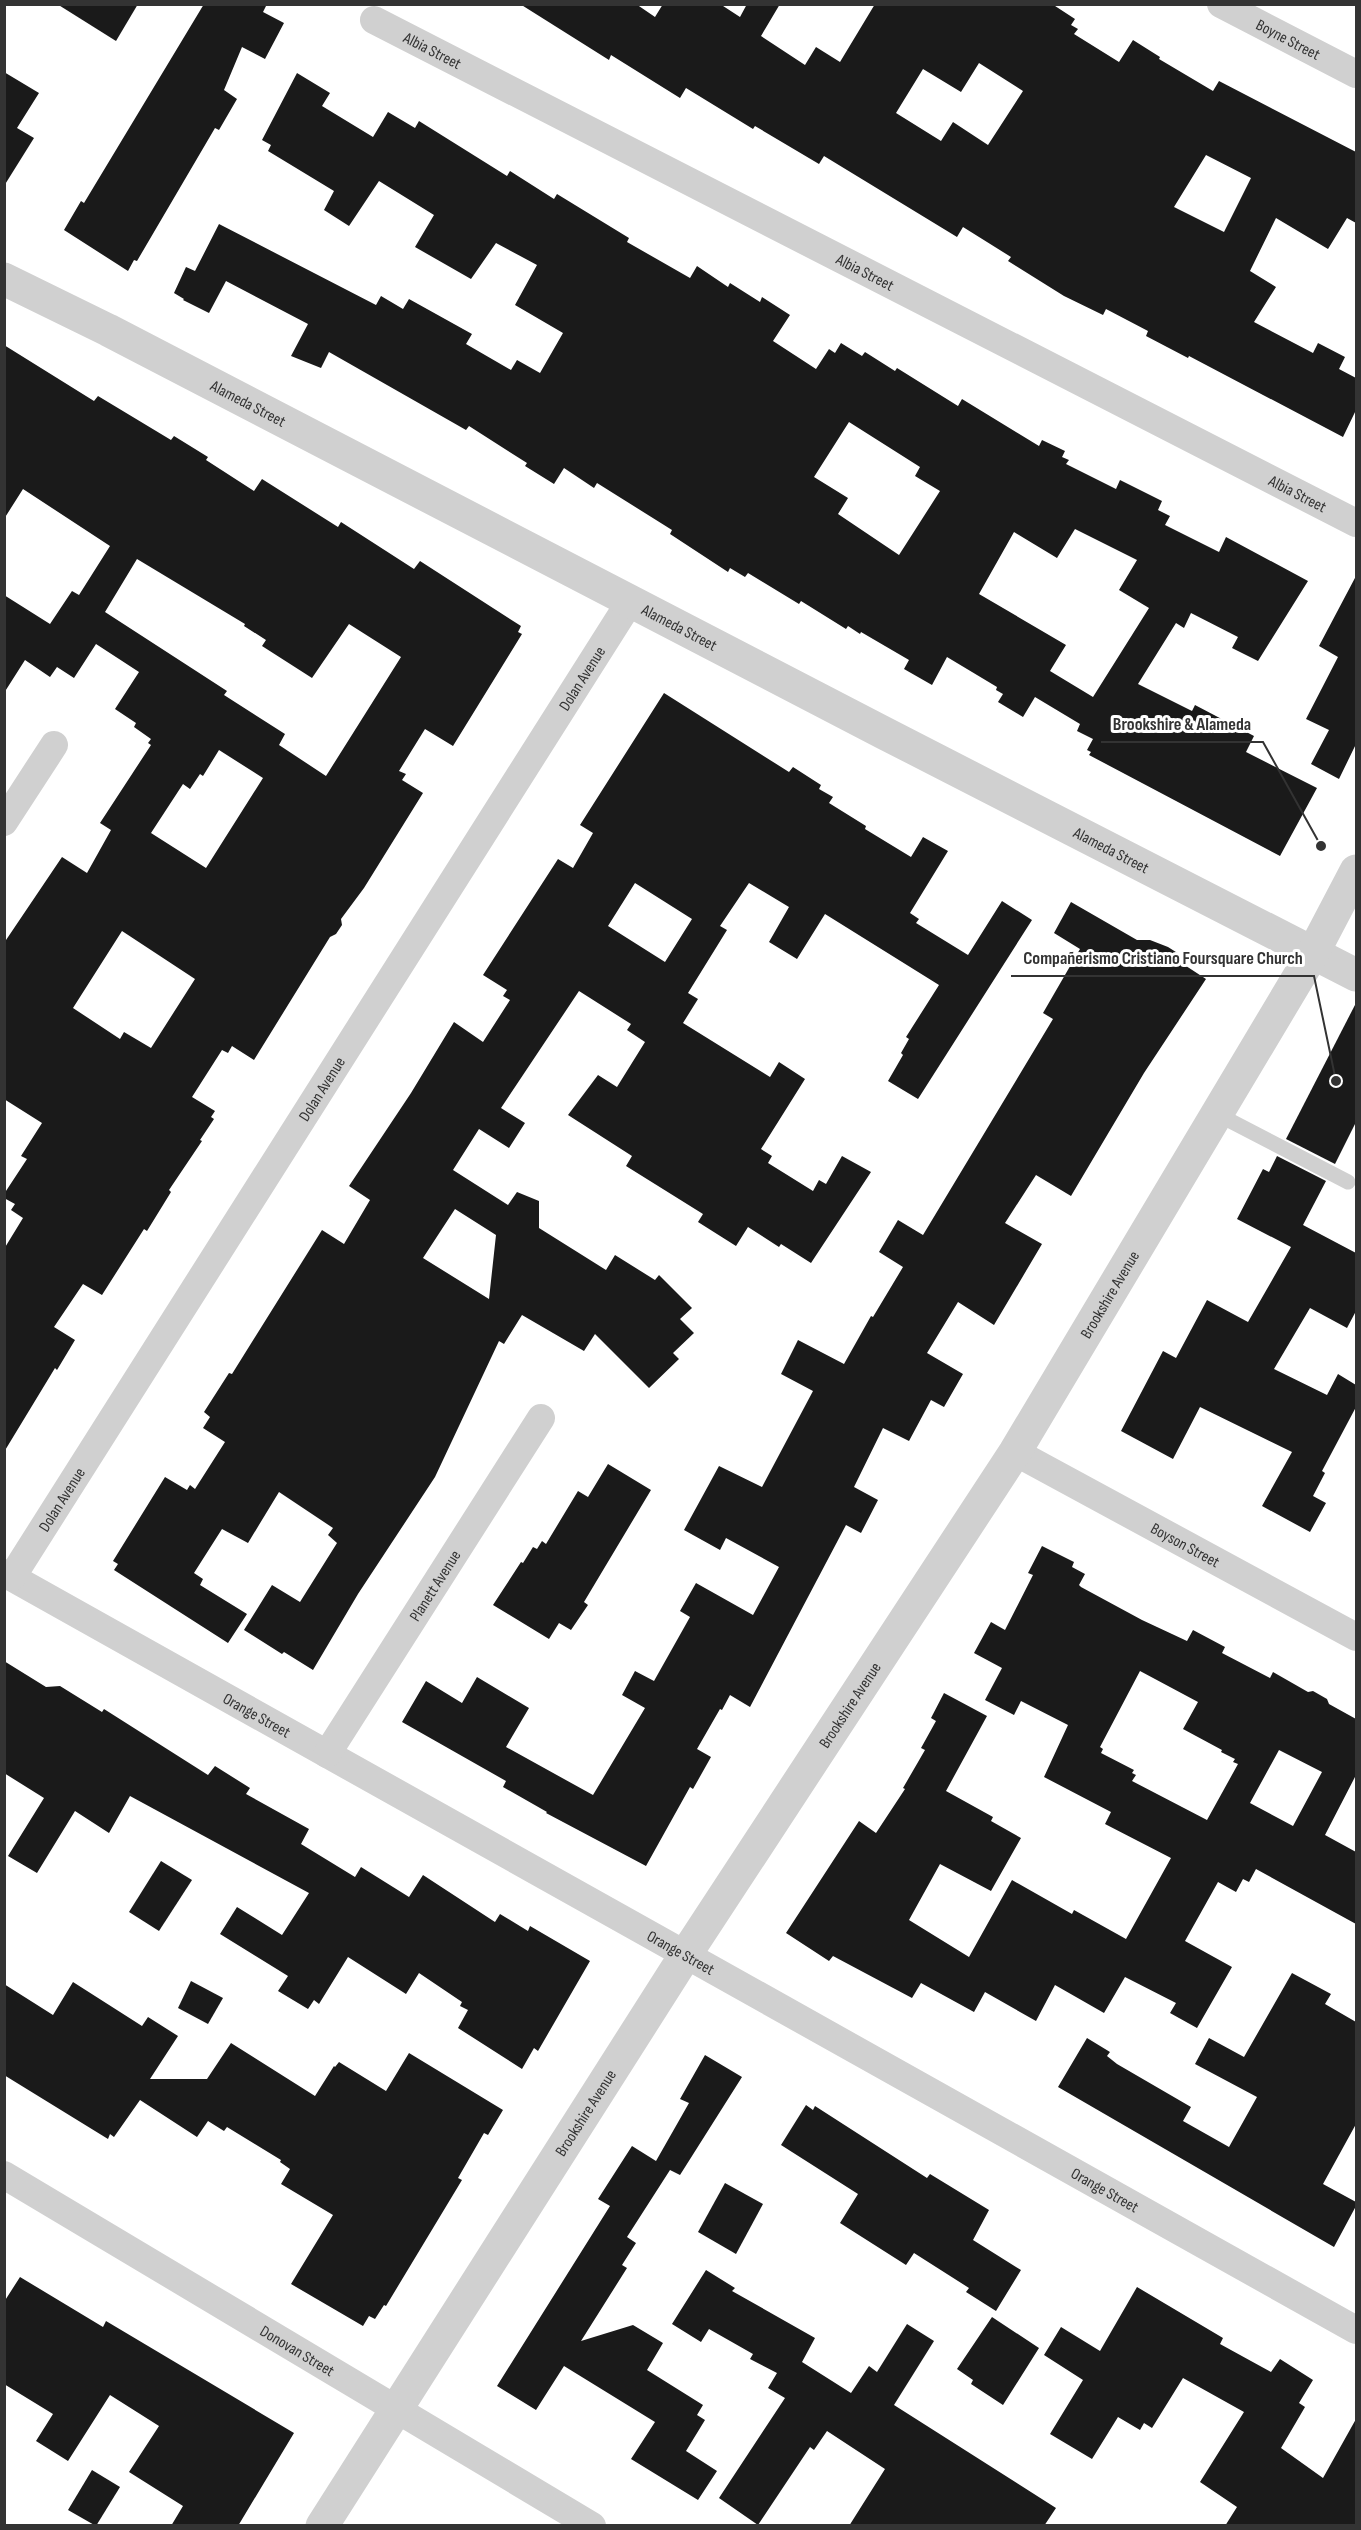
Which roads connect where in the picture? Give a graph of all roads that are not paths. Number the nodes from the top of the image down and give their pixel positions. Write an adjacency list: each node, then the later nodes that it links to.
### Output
1 (1221, 4): 3 (street, Boyne Street)
2 (374, 20): 5 (street, Albia Street)
3 (1356, 74)
4 (4, 279): 6 (street, Alameda Street)
5 (1356, 523)
6 (632, 600): 10 (street, Alameda Street); 16 (street, Dolan Avenue)
7 (54, 745): 8 (street)
8 (4, 822)
9 (1356, 871): 10 (street, Brookshire Avenue)
10 (1313, 953): 11 (street, Alameda Street); 12 (street, Brookshire Avenue)
11 (1356, 975)
12 (1217, 1114): 13 (lane); 15 (street, Brookshire Avenue)
13 (1348, 1182)
14 (541, 1418): 18 (street, Planett Avenue)
15 (1015, 1452): 17 (street, Boyson Street); 19 (street, Brookshire Avenue)
16 (8, 1575): 18 (street, Orange Street)
17 (1356, 1637)
18 (327, 1754): 19 (street, Orange Street)
19 (686, 1954): 21 (street, Orange Street); 22 (street, Brookshire Avenue)
20 (4, 2175): 22 (street, Donovan Street)
21 (1356, 2330)
22 (397, 2408): 23 (street, Brookshire Avenue); 24 (street, Donovan Street)
23 (322, 2526)
24 (592, 2526)

